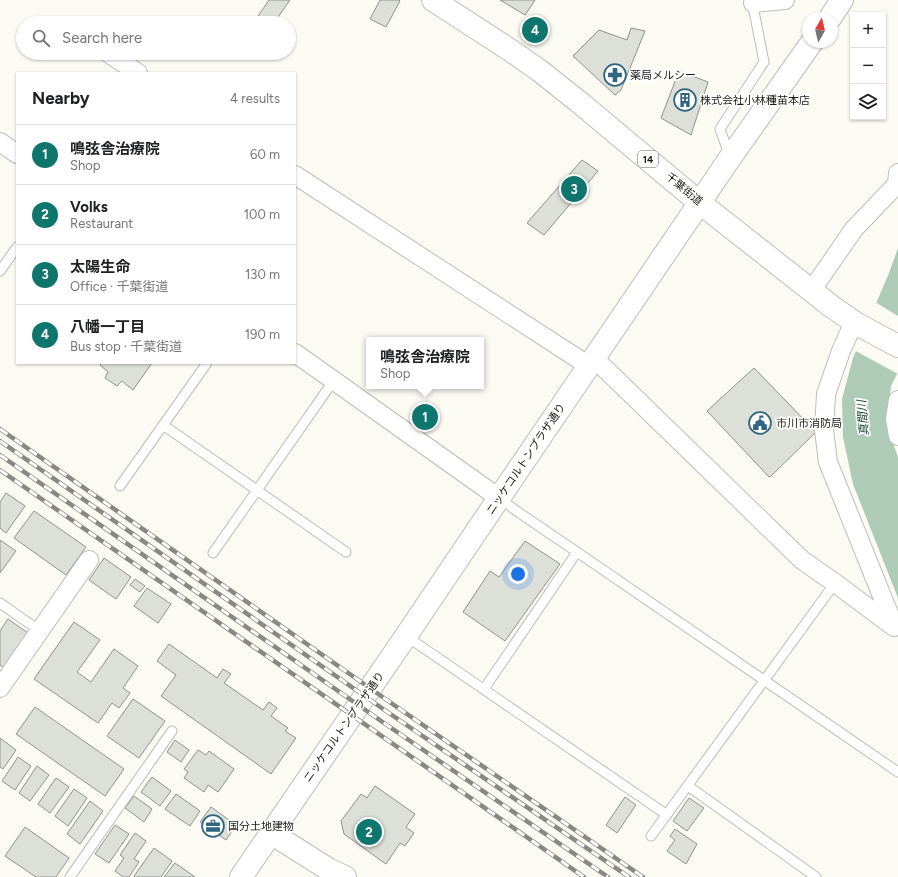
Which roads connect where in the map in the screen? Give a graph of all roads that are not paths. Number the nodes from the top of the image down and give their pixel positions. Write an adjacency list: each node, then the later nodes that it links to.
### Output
1 (785, 0): 3 (street)
2 (842, 0): 5 (main road)
3 (752, 1): 11 (lane)
4 (441, 2): 14 (main road, 千葉街道 / 14)
5 (834, 12)
6 (808, 48): 11 (main road, ニッケコルトンプラザ通り)
7 (118, 60): 8 (street)
8 (136, 72)
9 (0, 142): 10 (street)
10 (16, 153)
11 (730, 158): 14 (main road, ニッケコルトンプラザ通り)
12 (898, 173): 17 (street)
13 (296, 176): 21 (street)
14 (700, 203): 17 (main road, 千葉街道 / 14); 21 (main road, ニッケコルトンプラザ通り)
15 (16, 248): 16 (lane)
16 (0, 271)
17 (812, 291): 18 (main road, 千葉街道 / 14)
18 (856, 323): 19 (main road, 千葉街道 / 14); 37 (street)
19 (898, 346)
20 (296, 354): 23 (street)
21 (592, 362): 29 (main road, ニッケコルトンプラザ通り); 34 (street)
22 (206, 364): 25 (lane)
23 (334, 380): 28 (lane); 29 (street)
24 (898, 400): 26 (street)
25 (163, 425): 27 (lane); 28 (lane)
26 (898, 436)
27 (120, 486)
28 (257, 490): 30 (lane); 32 (lane)
29 (499, 498): 31 (lane); 38 (main road, ニッケコルトンプラザ通り)
30 (346, 552)
31 (577, 552): 39 (lane); 41 (lane)
32 (213, 553)
33 (89, 560): 36 (street)
34 (836, 583): 37 (street); 39 (lane)
35 (0, 603): 36 (lane)
36 (40, 631): 40 (street)
37 (896, 632)
38 (406, 636): 41 (lane); 46 (main road, ニッケコルトンプラザ通り)
39 (764, 681): 43 (lane); 44 (lane)
40 (0, 688)
41 (484, 689): 45 (lane)
42 (172, 731): 48 (lane)
43 (898, 772)
44 (688, 786): 45 (lane); 51 (lane)
45 (667, 815): 47 (lane)
46 (271, 833): 49 (main road, ニッケコルトンプラザ通り); 50 (main road)
47 (651, 836)
48 (70, 877)
49 (241, 877)
50 (344, 877)
51 (816, 877)

